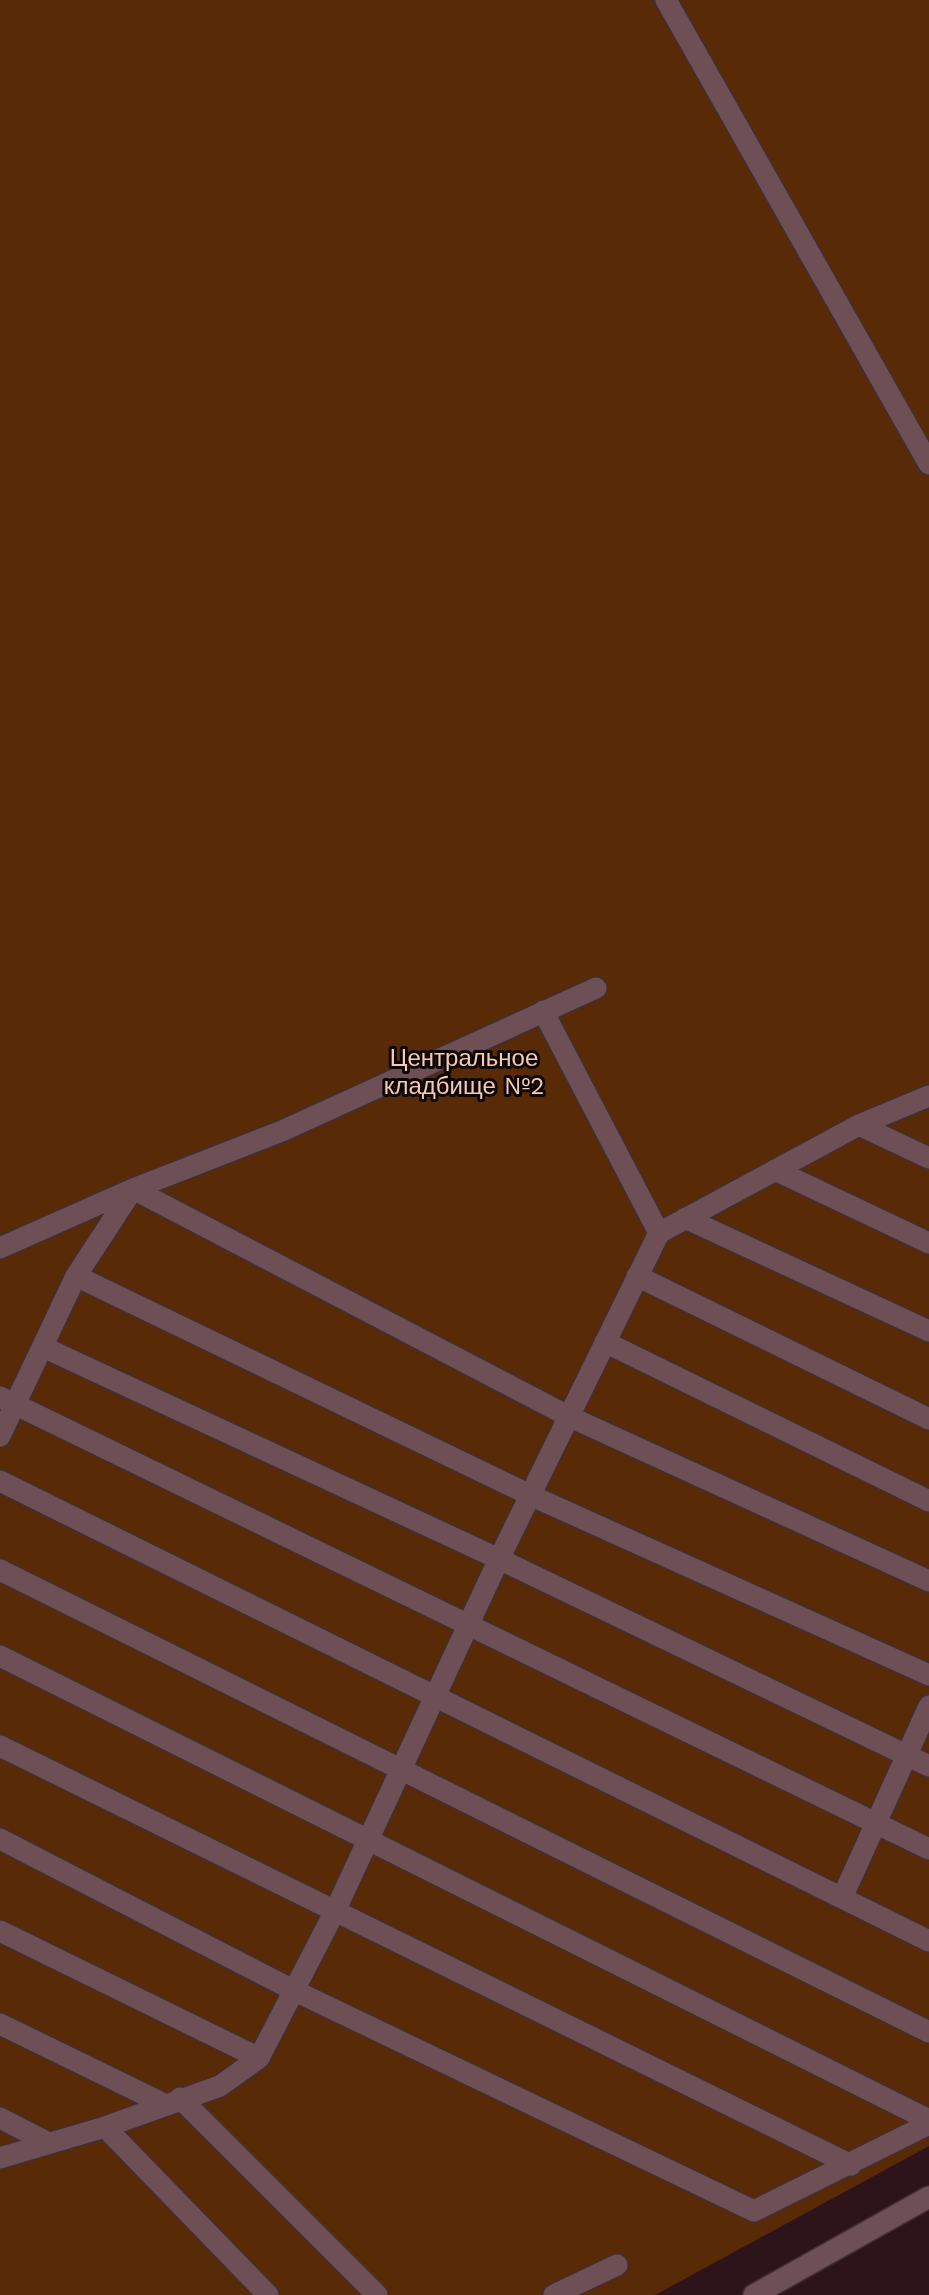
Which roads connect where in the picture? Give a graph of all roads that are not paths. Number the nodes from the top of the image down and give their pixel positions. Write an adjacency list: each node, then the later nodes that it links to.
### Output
1 (666, 0): 2 (street)
2 (929, 464)
3 (596, 988): 4 (street)
4 (542, 1011): 9 (street); 11 (street)
5 (929, 1096): 6 (street)
6 (859, 1125): 7 (street); 8 (street)
7 (929, 1158)
8 (775, 1170): 10 (street); 12 (street)
9 (132, 1189): 13 (street); 14 (street); 20 (street)
10 (685, 1219): 11 (street); 16 (street)
11 (659, 1233): 15 (street)
12 (929, 1242)
13 (0, 1248)
14 (76, 1276): 18 (street); 24 (street)
15 (637, 1276): 17 (street); 21 (street)
16 (929, 1331)
17 (605, 1342): 20 (street); 25 (street)
18 (43, 1347): 19 (street); 26 (street)
19 (8, 1400): 22 (street); 29 (street)
20 (568, 1416): 24 (street); 28 (street)
21 (929, 1419)
22 (0, 1436)
23 (0, 1482): 32 (street)
24 (532, 1496): 26 (street); 31 (street)
25 (929, 1501)
26 (499, 1559): 29 (street); 35 (street)
27 (0, 1570): 37 (street)
28 (929, 1581)
29 (470, 1626): 32 (street); 38 (street)
30 (0, 1656): 40 (street)
31 (929, 1675)
32 (437, 1698): 37 (street); 42 (street)
33 (929, 1706): 35 (street)
34 (0, 1746): 43 (street)
35 (908, 1756): 36 (street); 38 (street)
36 (929, 1766)
37 (401, 1769): 40 (street); 48 (street)
38 (876, 1823): 41 (street); 42 (street)
39 (0, 1839): 46 (street)
40 (368, 1840): 43 (street); 52 (street)
41 (929, 1849)
42 (842, 1898): 45 (street)
43 (335, 1911): 46 (street); 56 (street)
44 (0, 1931): 49 (street)
45 (929, 1941)
46 (293, 1990): 49 (street); 56 (street)
47 (0, 2024): 50 (street)
48 (929, 2032)
49 (259, 2058): 50 (street)
50 (172, 2101): 53 (street); 60 (street)
51 (0, 2118): 54 (street)
52 (929, 2122): 56 (street)
53 (105, 2127): 54 (street); 59 (street)
54 (47, 2142): 55 (street)
55 (0, 2158)
56 (851, 2165)
57 (929, 2197): 62 (street)
58 (617, 2265): 61 (street)
59 (268, 2295)
60 (377, 2295)
61 (554, 2295)
62 (754, 2295)

